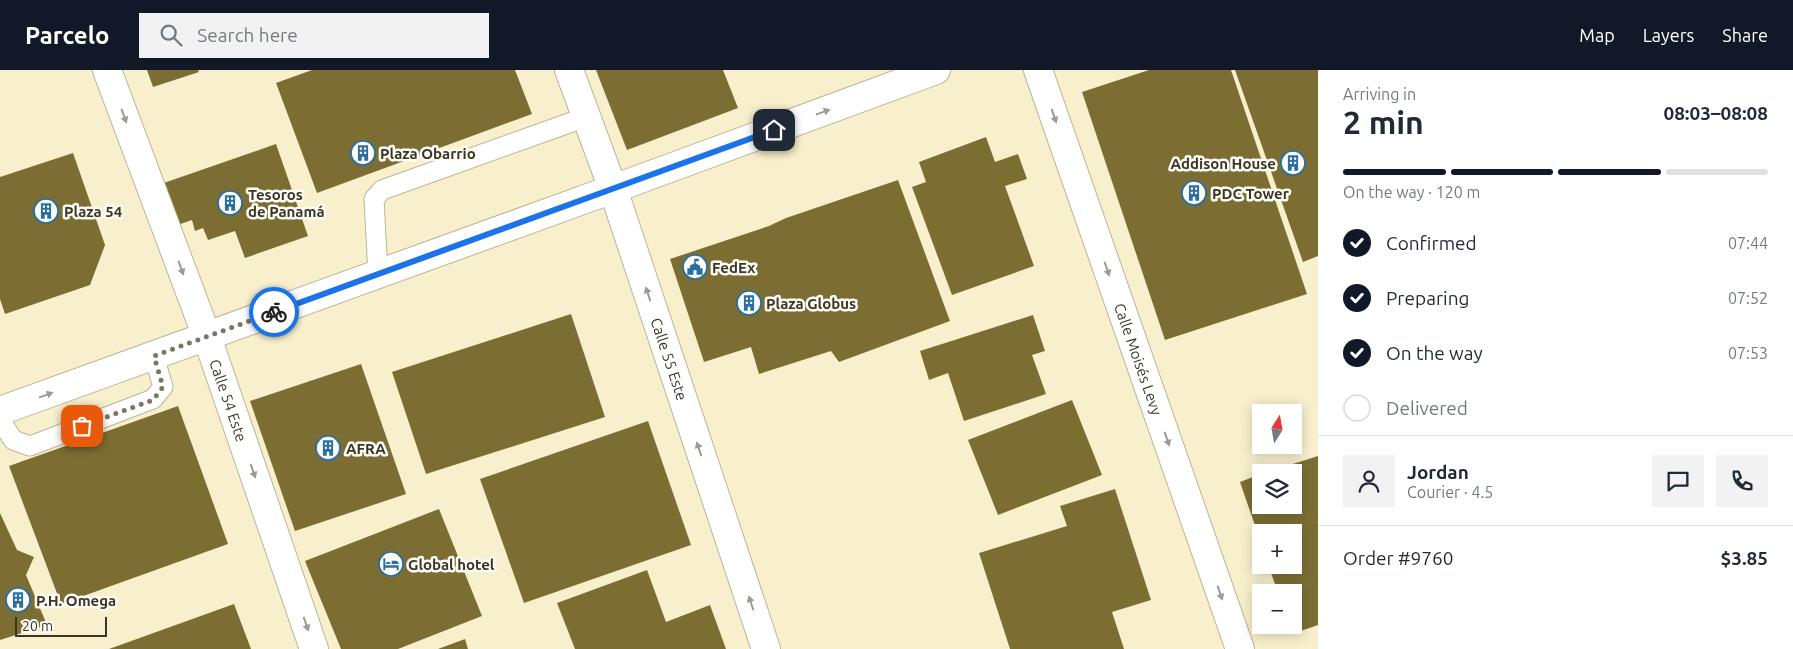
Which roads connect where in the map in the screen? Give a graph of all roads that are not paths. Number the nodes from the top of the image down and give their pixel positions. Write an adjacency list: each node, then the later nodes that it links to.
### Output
1 (107, 70): 8 (street, Calle 54 Este, one-way to 8)
2 (569, 70): 5 (street, Calle 55 Este)
3 (936, 70): 6 (street, one-way to 3)
4 (1038, 70): 14 (street, Calle Moisés Levy, one-way to 14)
5 (586, 117): 6 (street, Calle 55 Este); 7 (lane)
6 (613, 189): 7 (street); 13 (street, Calle 55 Este, one-way to 6)
7 (378, 274): 8 (street)
8 (207, 337): 9 (street); 12 (street, Calle 54 Este, one-way to 12)
9 (154, 356): 10 (street, one-way to 9); 11 (lane)
10 (0, 411)
11 (0, 419)
12 (314, 649)
13 (766, 649)
14 (1240, 649)

